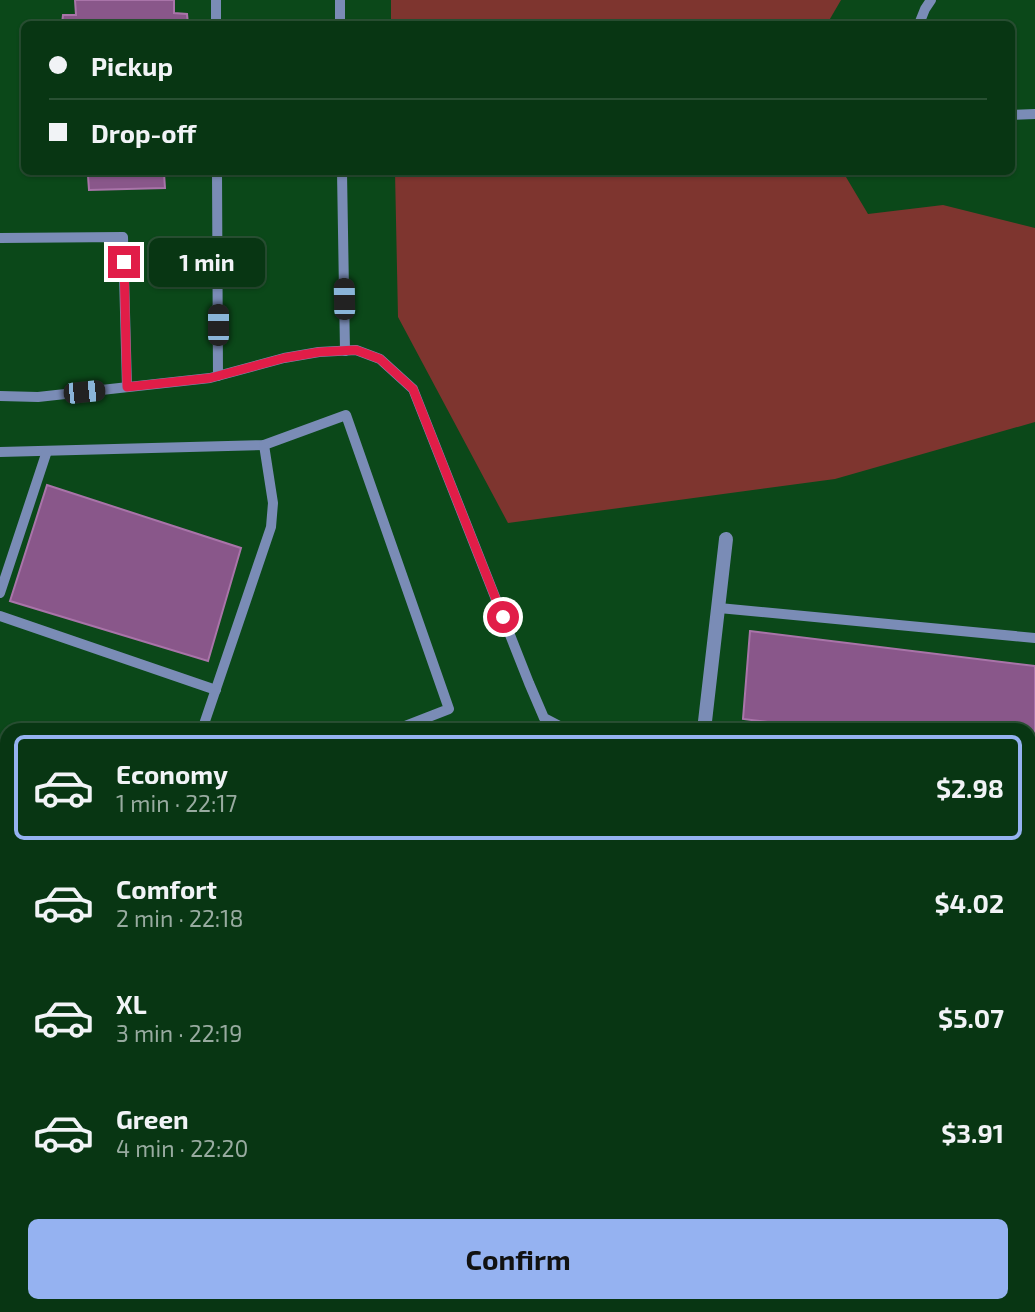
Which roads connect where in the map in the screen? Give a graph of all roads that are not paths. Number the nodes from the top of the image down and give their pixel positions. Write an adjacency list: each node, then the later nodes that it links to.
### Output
1 (216, 0): 4 (lane)
2 (340, 0): 5 (lane)
3 (931, 0): 6 (lane)
4 (216, 21)
5 (340, 21)
6 (920, 21)
7 (1035, 114): 8 (lane)
8 (1015, 115)
9 (217, 175): 13 (lane)
10 (342, 175): 12 (lane)
11 (0, 238): 14 (lane)
12 (345, 351): 13 (lane); 27 (lane)
13 (218, 376): 14 (lane)
14 (127, 387): 15 (lane)
15 (0, 396)
16 (264, 445): 17 (lane); 24 (lane); 26 (lane)
17 (47, 451): 18 (lane); 20 (lane)
18 (0, 452)
19 (726, 539): 21 (street)
20 (0, 593)
21 (719, 608): 23 (lane); 28 (street)
22 (0, 616): 24 (lane)
23 (1035, 638)
24 (216, 690): 25 (lane)
25 (204, 723)
26 (413, 723)
27 (554, 723)
28 (705, 723)

